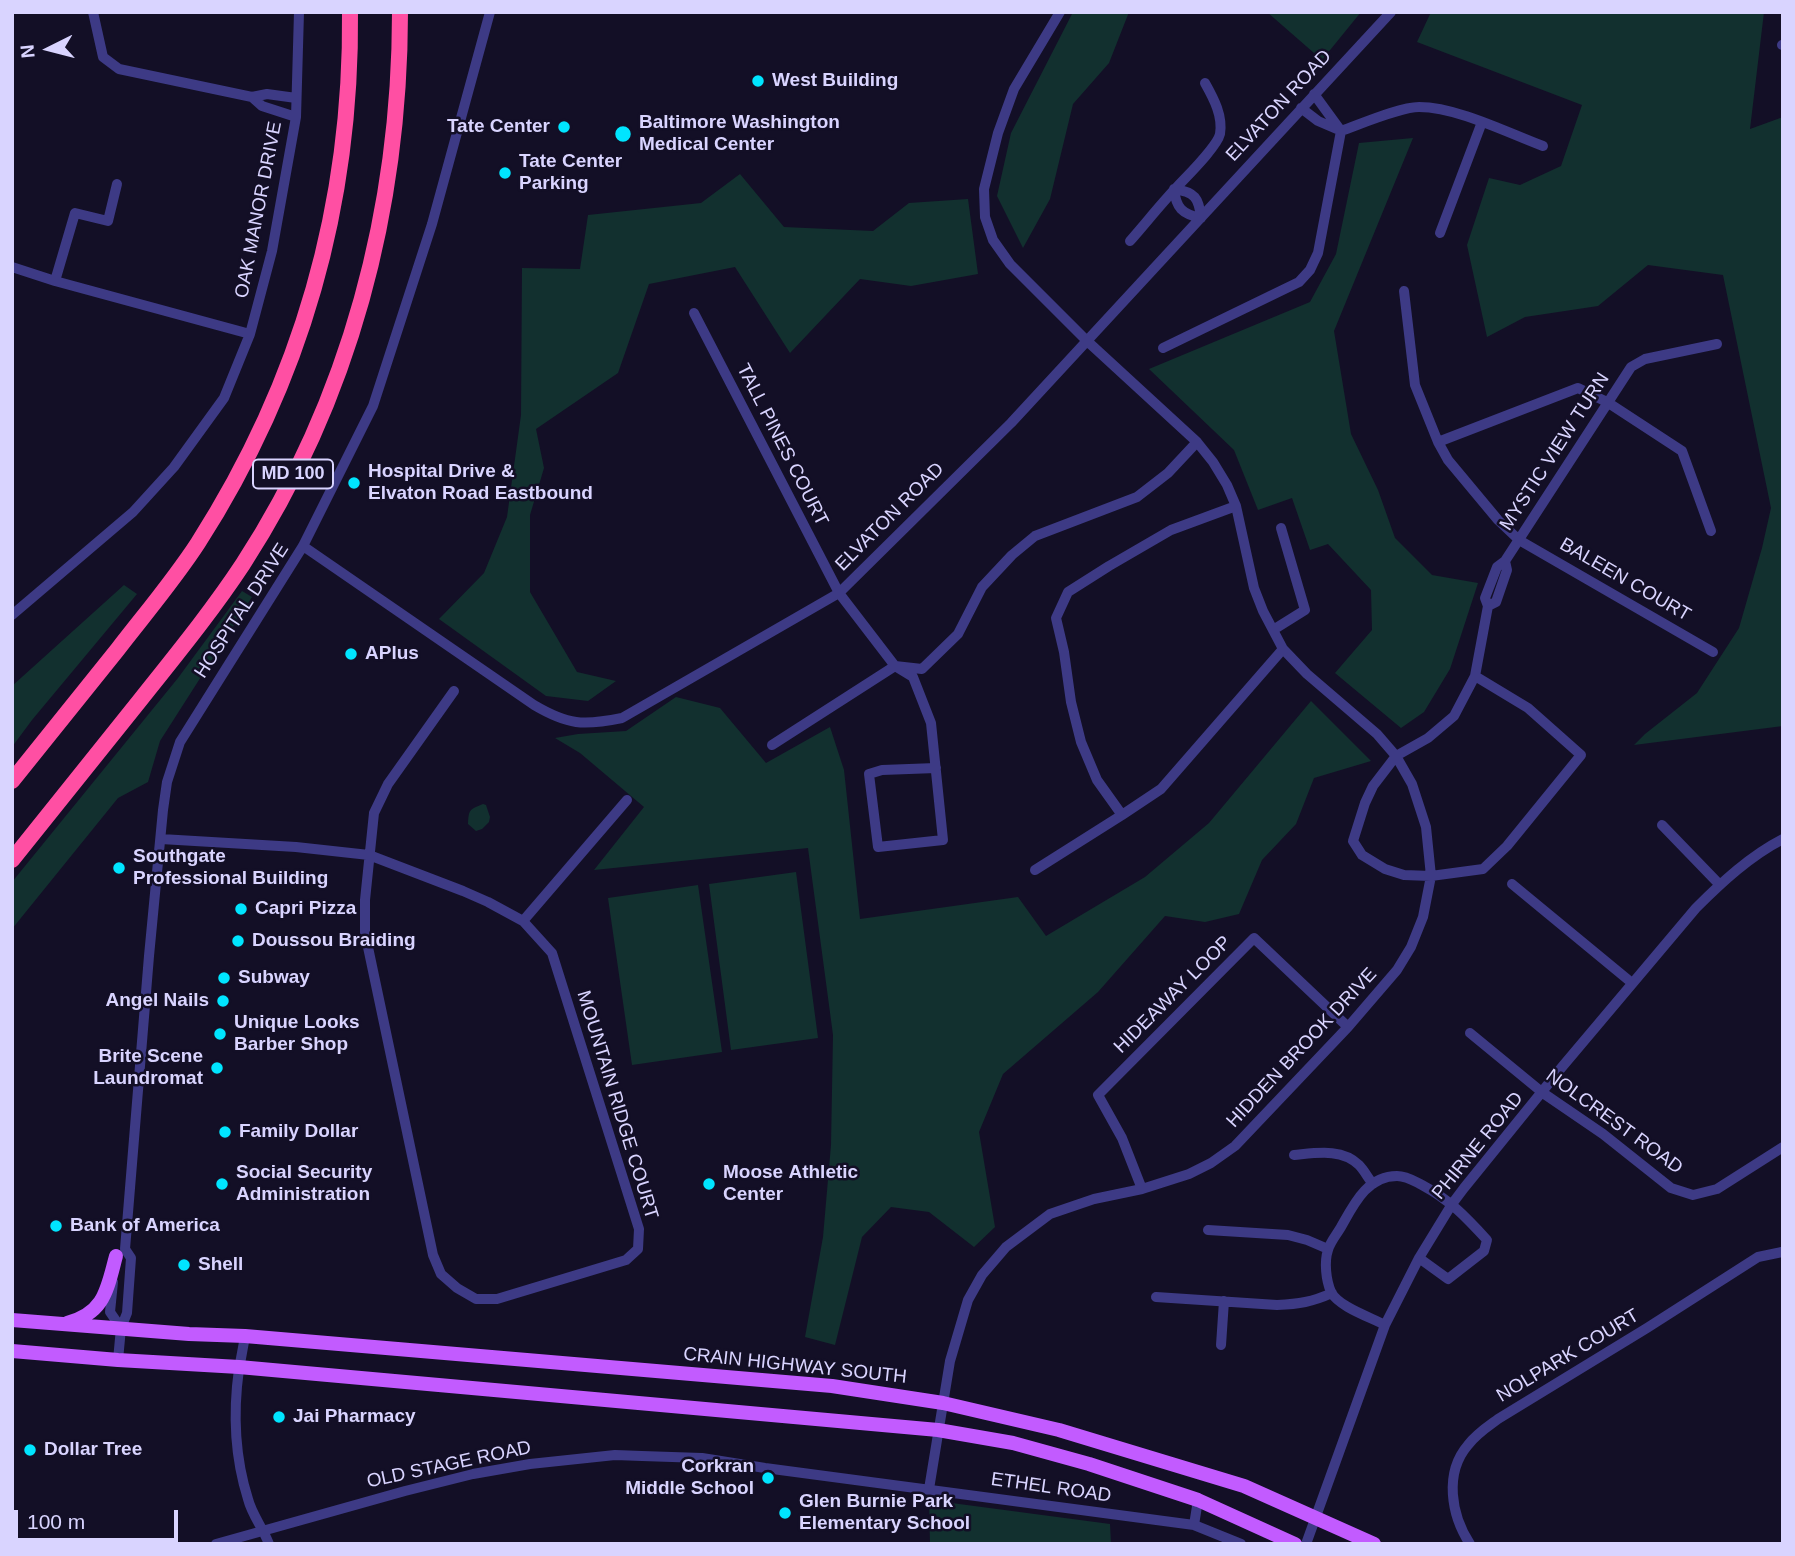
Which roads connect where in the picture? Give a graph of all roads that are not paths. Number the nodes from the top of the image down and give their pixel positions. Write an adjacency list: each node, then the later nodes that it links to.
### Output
1 (93, 12): 10 (street)
2 (299, 12): 11 (street, OAK MANOR DRIVE)
3 (348, 12): 49 (highway, MD 100)
4 (400, 12): 56 (highway, MD 100)
5 (490, 12): 37 (street, HOSPITAL DRIVE)
6 (1060, 12): 27 (street, HIDDEN BROOK DRIVE)
7 (1391, 12): 9 (street, ELVATON ROAD)
8 (1205, 83): 18 (street)
9 (1314, 94): 12 (street, ELVATON ROAD); 15 (street)
10 (252, 97): 11 (street); 13 (street)
11 (296, 98): 13 (street, OAK MANOR DRIVE)
12 (1301, 108): 15 (street); 19 (street, ELVATON ROAD)
13 (296, 117): 26 (street, OAK MANOR DRIVE)
14 (1482, 122): 15 (street); 16 (street); 20 (street)
15 (1341, 131): 29 (street)
16 (1543, 146)
17 (117, 184): 23 (street)
18 (1174, 189): 19 (street); 19 (street); 21 (street)
19 (1200, 218): 27 (street, ELVATON ROAD)
20 (1440, 233)
21 (1130, 241)
22 (12, 267): 23 (street)
23 (55, 281): 26 (street)
24 (1404, 290): 32 (street, BALEEN COURT)
25 (694, 313): 38 (street, TALL PINES COURT)
26 (250, 334): 39 (street, OAK MANOR DRIVE)
27 (1086, 340): 31 (street, HIDDEN BROOK DRIVE); 38 (street, ELVATON ROAD)
28 (1717, 344): 30 (street, MYSTIC VIEW TURN)
29 (1163, 348)
30 (1607, 402): 32 (street); 35 (street); 36 (street, MYSTIC VIEW TURN)
31 (1198, 442): 33 (street, HIDDEN BROOK DRIVE); 43 (street)
32 (1438, 442): 36 (street, BALEEN COURT)
33 (1236, 506): 40 (street, HIDDEN BROOK DRIVE); 51 (street)
34 (1281, 528): 40 (street)
35 (1711, 531)
36 (1519, 540): 42 (street, BALEEN COURT); 44 (street, MYSTIC VIEW TURN)
37 (303, 547): 38 (street, ELVATON ROAD); 53 (street, HOSPITAL DRIVE)
38 (839, 593): 43 (street, TALL PINES COURT)
39 (12, 615)
40 (1273, 630): 41 (street, HIDDEN BROOK DRIVE)
41 (1283, 649): 47 (street, HIDDEN BROOK DRIVE); 51 (street)
42 (1713, 652)
43 (895, 666): 46 (street); 48 (street, TALL PINES COURT)
44 (1475, 676): 47 (street, MYSTIC VIEW TURN); 58 (street)
45 (454, 691): 55 (street, MOUNTAIN RIDGE COURT)
46 (772, 745)
47 (1396, 756): 58 (street, HIDDEN BROOK DRIVE); 58 (street)
48 (936, 768): 48 (street, TALL PINES COURT)
49 (12, 781)
50 (627, 800): 61 (street)
51 (1122, 815): 57 (street)
52 (1662, 825): 60 (street)
53 (161, 839): 55 (street, MOUNTAIN RIDGE COURT); 73 (street, HOSPITAL DRIVE)
54 (1783, 839): 60 (street, PHIRNE ROAD)
55 (369, 855): 61 (street, MOUNTAIN RIDGE COURT); 61 (street, MOUNTAIN RIDGE COURT)
56 (12, 860)
57 (1035, 870)
58 (1431, 876): 63 (street, HIDDEN BROOK DRIVE)
59 (1512, 884): 62 (street)
60 (1719, 884): 62 (street, PHIRNE ROAD)
61 (523, 921)
62 (1632, 983): 65 (street, PHIRNE ROAD)
63 (1348, 1027): 69 (street, HIDDEN BROOK DRIVE); 69 (street, HIDEAWAY LOOP)
64 (1471, 1033): 65 (street, NOLCREST ROAD)
65 (1543, 1093): 66 (street, NOLCREST ROAD); 70 (street, PHIRNE ROAD)
66 (1783, 1147)
67 (1294, 1156): 68 (street)
68 (1373, 1184): 70 (street); 72 (street)
69 (1142, 1188): 88 (street, HIDDEN BROOK DRIVE)
70 (1452, 1204): 75 (street, PHIRNE ROAD); 75 (street)
71 (1208, 1230): 72 (street)
72 (1328, 1249): 76 (street)
73 (121, 1252): 80 (main road); 82 (street, HOSPITAL DRIVE); 82 (street, HOSPITAL DRIVE)
74 (1782, 1252): 102 (street, NOLPARK COURT)
75 (1419, 1258): 81 (street, PHIRNE ROAD)
76 (1332, 1293): 78 (street); 81 (street)
77 (1156, 1297): 78 (street)
78 (1224, 1301): 84 (street)
79 (12, 1320): 80 (main road, CRAIN HIGHWAY SOUTH)
80 (64, 1324): 82 (main road, CRAIN HIGHWAY SOUTH)
81 (1385, 1325): 93 (street, PHIRNE ROAD)
82 (121, 1328): 83 (main road, CRAIN HIGHWAY SOUTH); 86 (street, HOSPITAL DRIVE)
83 (244, 1336): 87 (street); 88 (main road, CRAIN HIGHWAY SOUTH)
84 (1222, 1345)
85 (12, 1350): 86 (main road)
86 (118, 1360): 87 (main road)
87 (239, 1367): 89 (main road); 95 (street)
88 (943, 1403): 89 (street, HIDDEN BROOK DRIVE); 93 (main road, CRAIN HIGHWAY SOUTH)
89 (938, 1430): 91 (street, HIDDEN BROOK DRIVE); 92 (main road)
90 (903, 1485): 91 (street, ETHEL ROAD); 95 (street, OLD STAGE ROAD)
91 (929, 1489): 94 (street, ETHEL ROAD)
92 (1198, 1500): 94 (street); 99 (main road)
93 (1315, 1518): 100 (street, PHIRNE ROAD); 101 (main road, CRAIN HIGHWAY SOUTH)
94 (1194, 1525): 98 (street, ETHEL ROAD)
95 (263, 1530): 96 (street, OLD STAGE ROAD); 97 (street)
96 (216, 1544)
97 (269, 1544)
98 (1241, 1544)
99 (1294, 1544)
100 (1306, 1544)
101 (1374, 1544)
102 (1470, 1544)

